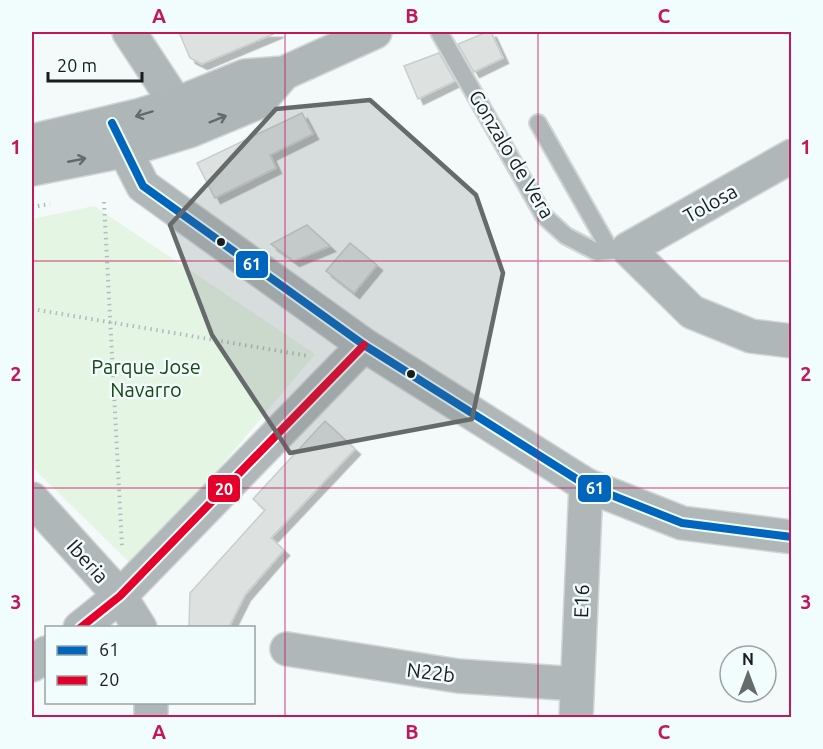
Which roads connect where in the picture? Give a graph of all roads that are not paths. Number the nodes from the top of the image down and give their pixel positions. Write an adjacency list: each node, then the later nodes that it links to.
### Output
1 (129, 32): 4 (street)
2 (375, 32): 4 (main road)
3 (439, 32): 10 (lane, Gonzalo de Vera)
4 (182, 117): 6 (main road)
5 (538, 123): 10 (lane)
6 (118, 137): 7 (main road); 9 (main road, one-way to 6); 12 (street)
7 (32, 141)
8 (792, 156): 10 (street, Tolosa)
9 (32, 169)
10 (619, 250): 11 (street)
11 (792, 341)
12 (364, 345): 13 (street); 16 (street)
13 (586, 484): 15 (street); 22 (street, E16)
14 (32, 499): 16 (street, Iberia)
15 (792, 537)
16 (120, 596): 17 (street); 18 (street, Iberia)
17 (81, 626)
18 (139, 626)
19 (286, 649): 22 (street, N22b)
20 (45, 654): 21 (street)
21 (32, 665)
22 (577, 684): 23 (street, E16)
23 (576, 717)

